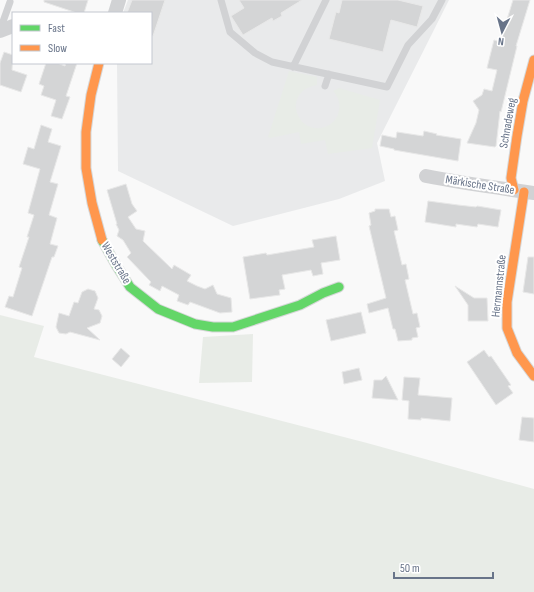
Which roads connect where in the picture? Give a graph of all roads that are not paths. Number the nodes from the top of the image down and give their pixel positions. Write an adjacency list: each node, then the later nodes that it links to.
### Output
1 (119, 0): 6 (street)
2 (221, 0): 11 (lane)
3 (326, 0): 11 (lane)
4 (442, 0): 12 (lane)
5 (10, 2): 8 (lane)
6 (115, 12)
7 (12, 26): 8 (street)
8 (0, 31)
9 (534, 60): 15 (street, Schnadeweg)
10 (99, 64): 16 (street, Weststraße)
11 (293, 67): 12 (lane)
12 (329, 74): 13 (lane)
13 (325, 86)
14 (426, 176): 15 (street, Märkische Straße)
15 (524, 192): 17 (street, Hermannstraße)
16 (339, 287)
17 (534, 376)

